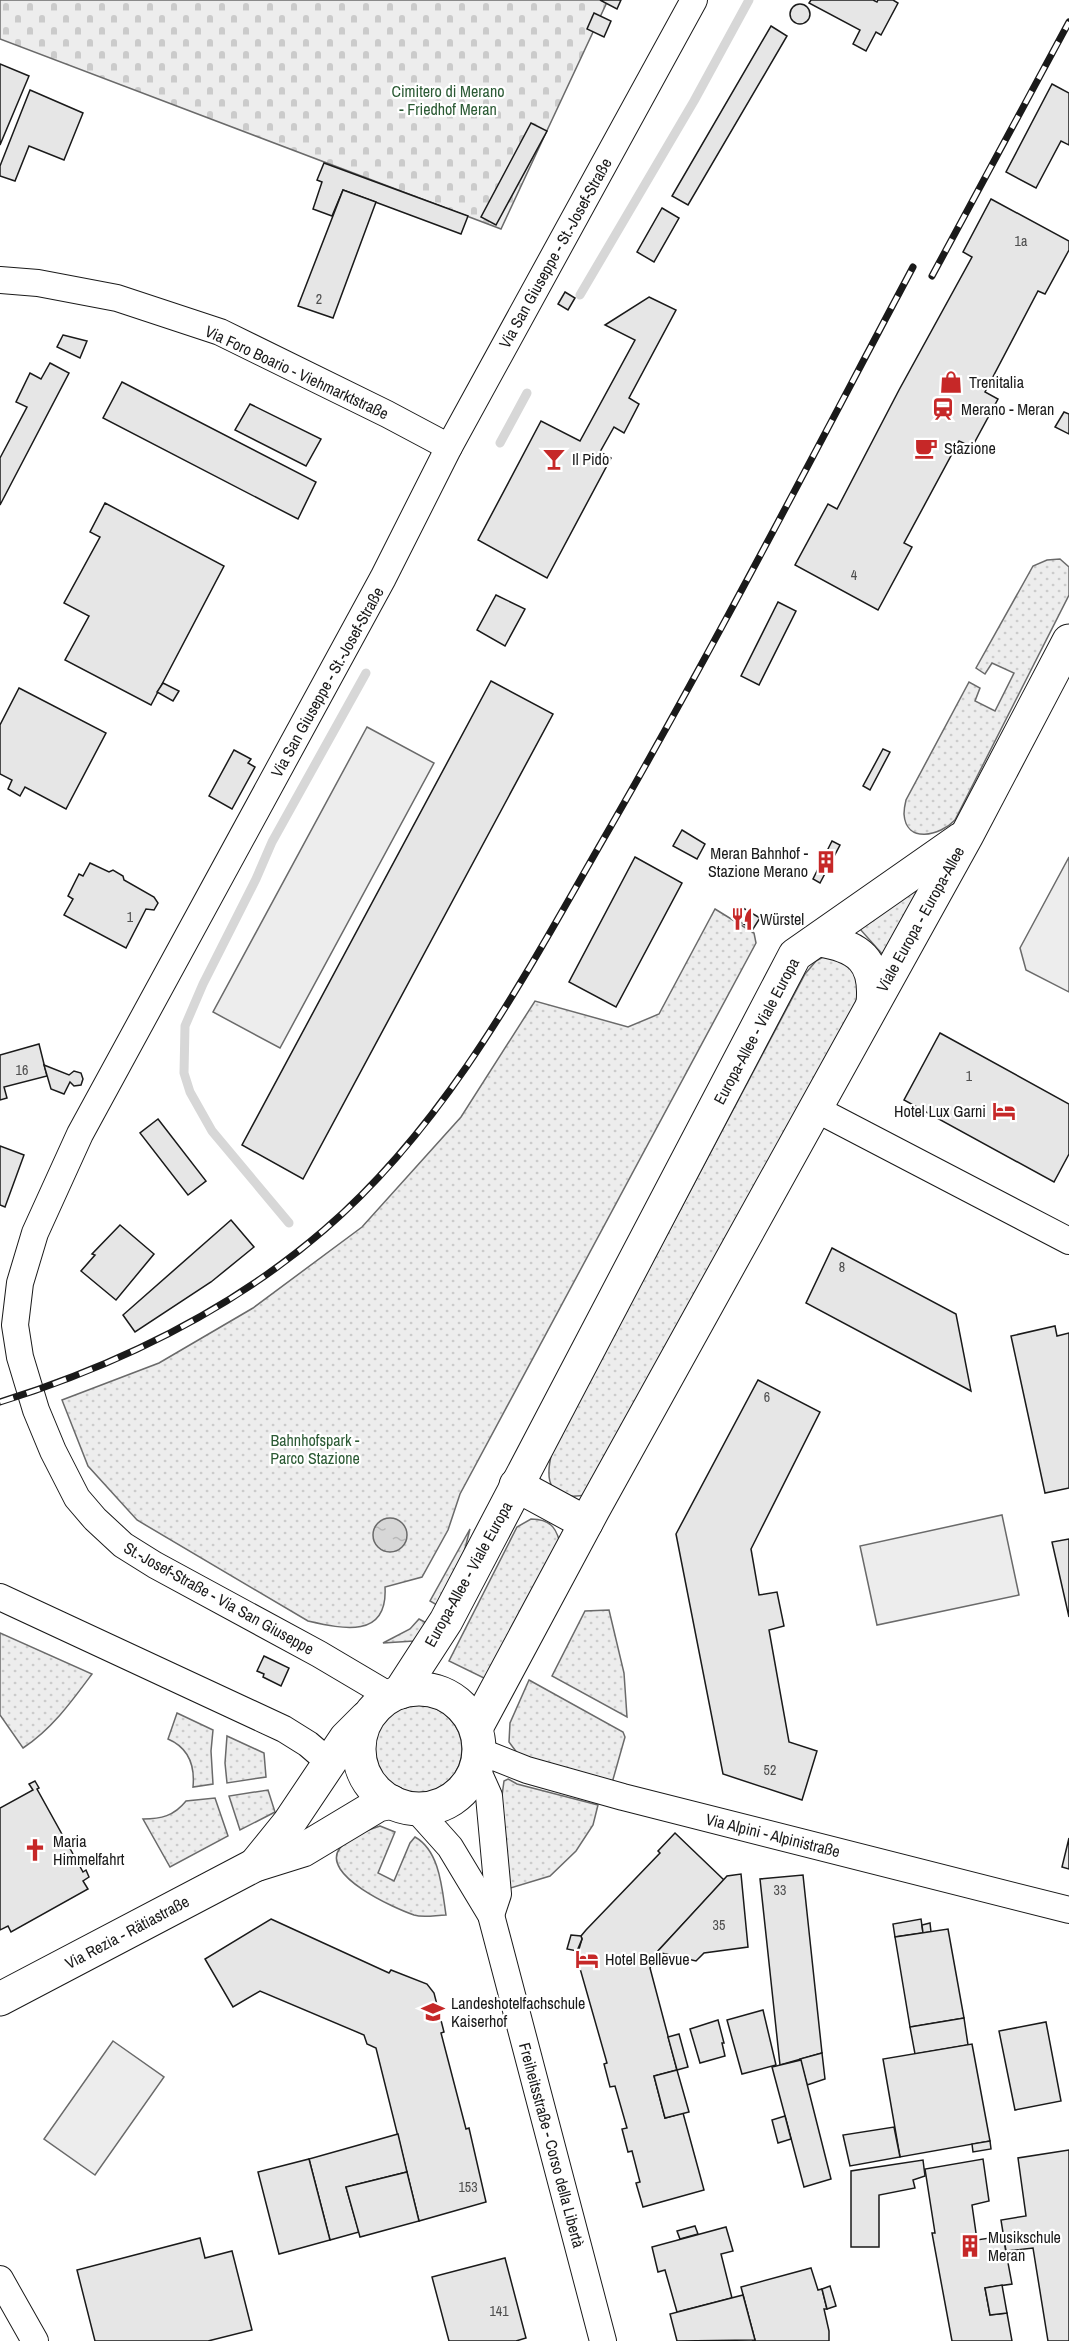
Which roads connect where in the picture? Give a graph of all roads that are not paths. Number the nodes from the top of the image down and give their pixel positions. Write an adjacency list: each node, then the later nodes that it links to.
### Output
1 (694, 0): 3 (street, Via San Giuseppe - St.-Josef-Straße)
2 (0, 280): 3 (street, Via Foro Boario - Viehmarktstraße)
3 (449, 447): 10 (street, Via San Giuseppe - St.-Josef-Straße)
4 (1069, 641): 5 (street, Europa-Allee - Viale Europa)
5 (967, 835): 6 (street, Europa-Allee - Viale Europa); 7 (street, Viale Europa - Europa-Allee)
6 (819, 940): 7 (street); 11 (street, Europa-Allee - Viale Europa)
7 (873, 1004): 8 (street)
8 (816, 1109): 9 (street); 12 (street)
9 (1069, 1241)
10 (27, 1379): 14 (street, St.-Josef-Straße - Via San Giuseppe)
11 (516, 1485): 12 (street, Europa-Allee - Viale Europa); 14 (street, Europa-Allee - Viale Europa)
12 (586, 1523): 15 (street)
13 (0, 1597): 16 (street)
14 (386, 1701): 15 (street); 16 (street); 17 (street)
15 (477, 1749): 17 (street); 19 (street, Via Alpini - Alpinistraße); 20 (street, Freiheitsstraße - Corso della Libertà)
16 (329, 1762): 17 (street); 18 (street)
17 (393, 1798): 18 (street); 20 (street, Freiheitsstraße - Corso della Libertà)
18 (255, 1865): 21 (street, Via Rezia - Rätiastraße)
19 (1069, 1910)
20 (491, 1915): 24 (street, Freiheitsstraße - Corso della Libertà)
21 (0, 1999)
22 (0, 2279): 23 (street)
23 (35, 2341)
24 (603, 2341)

